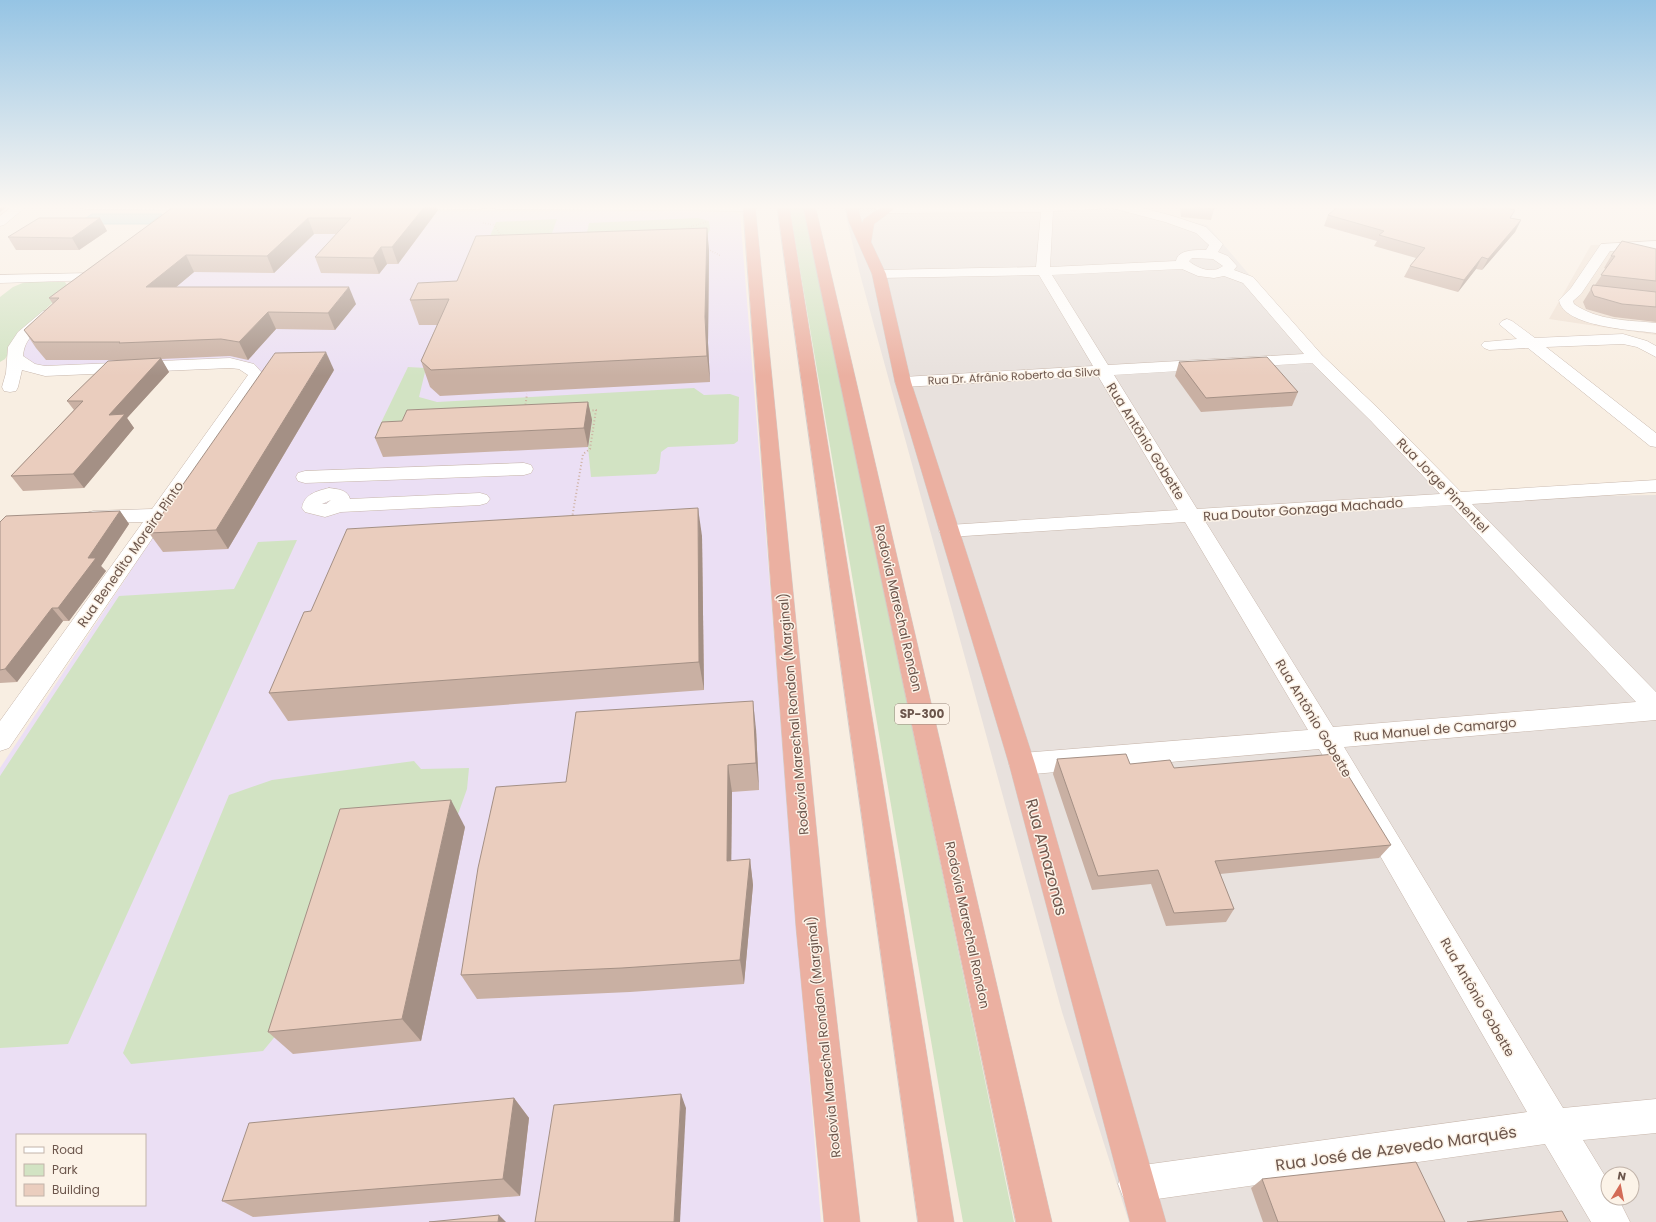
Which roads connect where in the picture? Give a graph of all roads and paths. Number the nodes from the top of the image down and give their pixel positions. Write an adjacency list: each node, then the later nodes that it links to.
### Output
1 (754, 262): 55 (highway, Rodovia Marechal Rondon (Marginal))
2 (792, 262): 56 (highway)
3 (822, 262): 57 (highway, Rodovia Marechal Rondon / SP-300)
4 (873, 262): 13 (highway)
5 (1044, 262): 11 (street)
6 (1183, 262): 9 (street)
7 (1227, 262): 12 (street)
8 (1596, 262): 17 (street)
9 (1184, 265): 11 (street); 12 (street, Rua Jorge Pimentel)
10 (105, 268): 14 (street)
11 (1043, 271): 13 (street); 29 (street, Rua Antônio Gobette)
12 (1225, 272): 27 (street, Rua Jorge Pimentel)
13 (879, 274): 31 (highway)
14 (92, 277): 15 (street); 18 (street)
15 (7, 279): 16 (street)
16 (0, 290)
17 (1576, 290): 19 (street); 22 (street)
18 (75, 292)
19 (1590, 292)
20 (58, 306): 26 (street)
21 (1507, 324): 23 (street)
22 (1656, 328)
23 (1532, 344): 24 (street); 25 (street); 36 (street)
24 (1489, 346)
25 (1656, 352)
26 (15, 357): 28 (street); 30 (street); 32 (street)
27 (1316, 358): 29 (street, Rua Dr. Afrânio Roberto da Silva); 41 (street, Rua Jorge Pimentel)
28 (0, 365)
29 (1103, 371): 31 (street, Rua Dr. Afrânio Roberto da Silva); 44 (street, Rua Antônio Gobette)
30 (52, 372): 32 (street); 43 (street, Rua Benedito Moreira Pinto)
31 (903, 382): 47 (highway)
32 (3, 387)
33 (527, 394): 35 (path)
34 (581, 411): 46 (path)
35 (523, 415)
36 (1656, 442)
37 (524, 469): 38 (street)
38 (305, 477)
39 (1656, 486): 41 (street, Rua Doutor Gonzaga Machado)
40 (480, 499): 42 (street)
41 (1455, 499): 44 (street, Rua Doutor Gonzaga Machado); 48 (street, Rua Jorge Pimentel)
42 (337, 506)
43 (157, 515): 45 (street); 49 (street, Rua Benedito Moreira Pinto)
44 (1193, 517): 47 (street, Rua Doutor Gonzaga Machado); 50 (street, Rua Antônio Gobette)
45 (78, 518)
46 (571, 523)
47 (949, 531): 51 (highway, Rua Amazonas)
48 (1656, 708): 50 (street, Rua Manuel de Camargo)
49 (1, 738)
50 (1326, 738): 51 (street, Rua Manuel de Camargo); 53 (street, Rua Antônio Gobette)
51 (1022, 764): 54 (highway, Rua Amazonas)
52 (1656, 1116): 53 (street, Rua José de Azevedo Marquês)
53 (1554, 1126): 54 (street, Rua José de Azevedo Marquês); 59 (street, Rua Antônio Gobette)
54 (1136, 1184): 58 (highway)
55 (842, 1222)
56 (936, 1222)
57 (1034, 1222)
58 (1148, 1222)
59 (1612, 1222)

